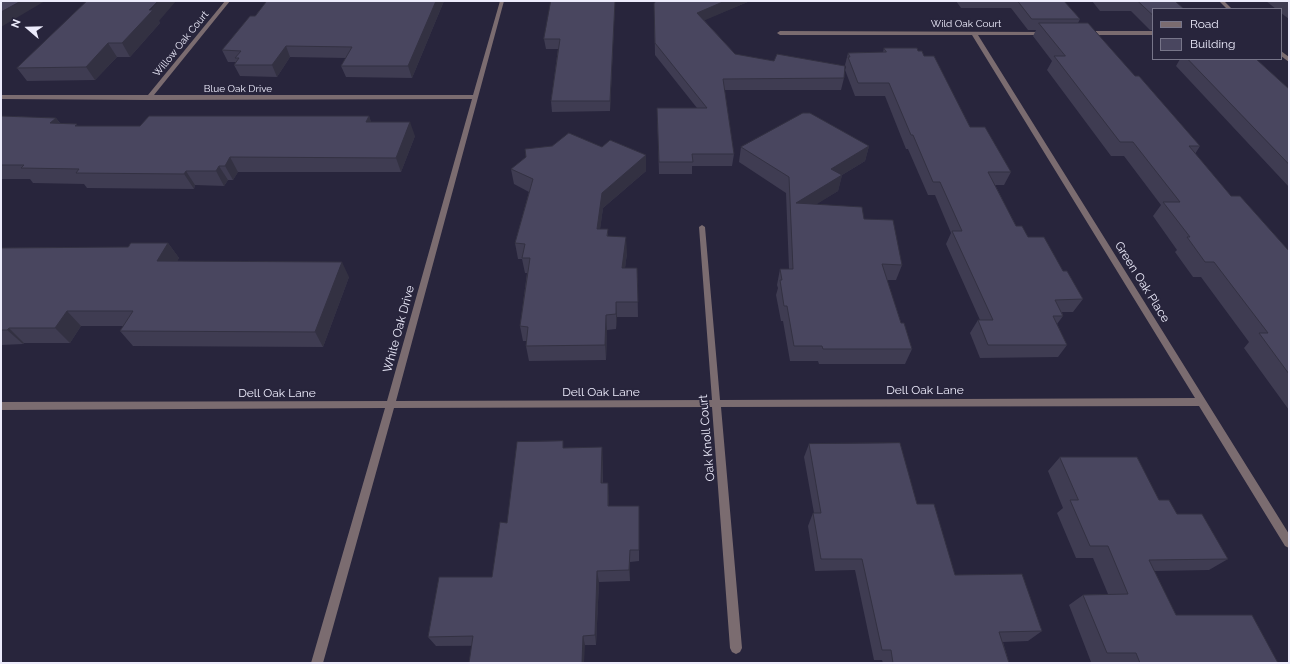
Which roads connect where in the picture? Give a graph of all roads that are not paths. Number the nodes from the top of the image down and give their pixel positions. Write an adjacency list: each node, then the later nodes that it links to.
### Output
1 (228, 1): 12 (street, Willow Oak Court)
2 (502, 1): 11 (street, White Oak Drive)
3 (1221, 1): 4 (street)
4 (1229, 8)
5 (974, 33): 6 (street, Wild Oak Court); 9 (street, Wild Oak Court); 14 (street, Green Oak Place)
6 (1052, 33)
7 (1083, 33): 8 (street)
8 (1152, 33)
9 (780, 34)
10 (1, 97): 12 (street, Blue Oak Drive)
11 (476, 97): 12 (street, Blue Oak Drive); 16 (street, White Oak Drive)
12 (149, 98)
13 (702, 227): 15 (street, Oak Knoll Court)
14 (1202, 402): 15 (street, Dell Oak Lane); 18 (street, Green Oak Place)
15 (716, 403): 16 (street, Dell Oak Lane); 19 (street, Oak Knoll Court)
16 (391, 404): 17 (street, Dell Oak Lane); 20 (street, White Oak Drive)
17 (1, 406)
18 (1289, 543)
19 (736, 648)
20 (317, 663)

